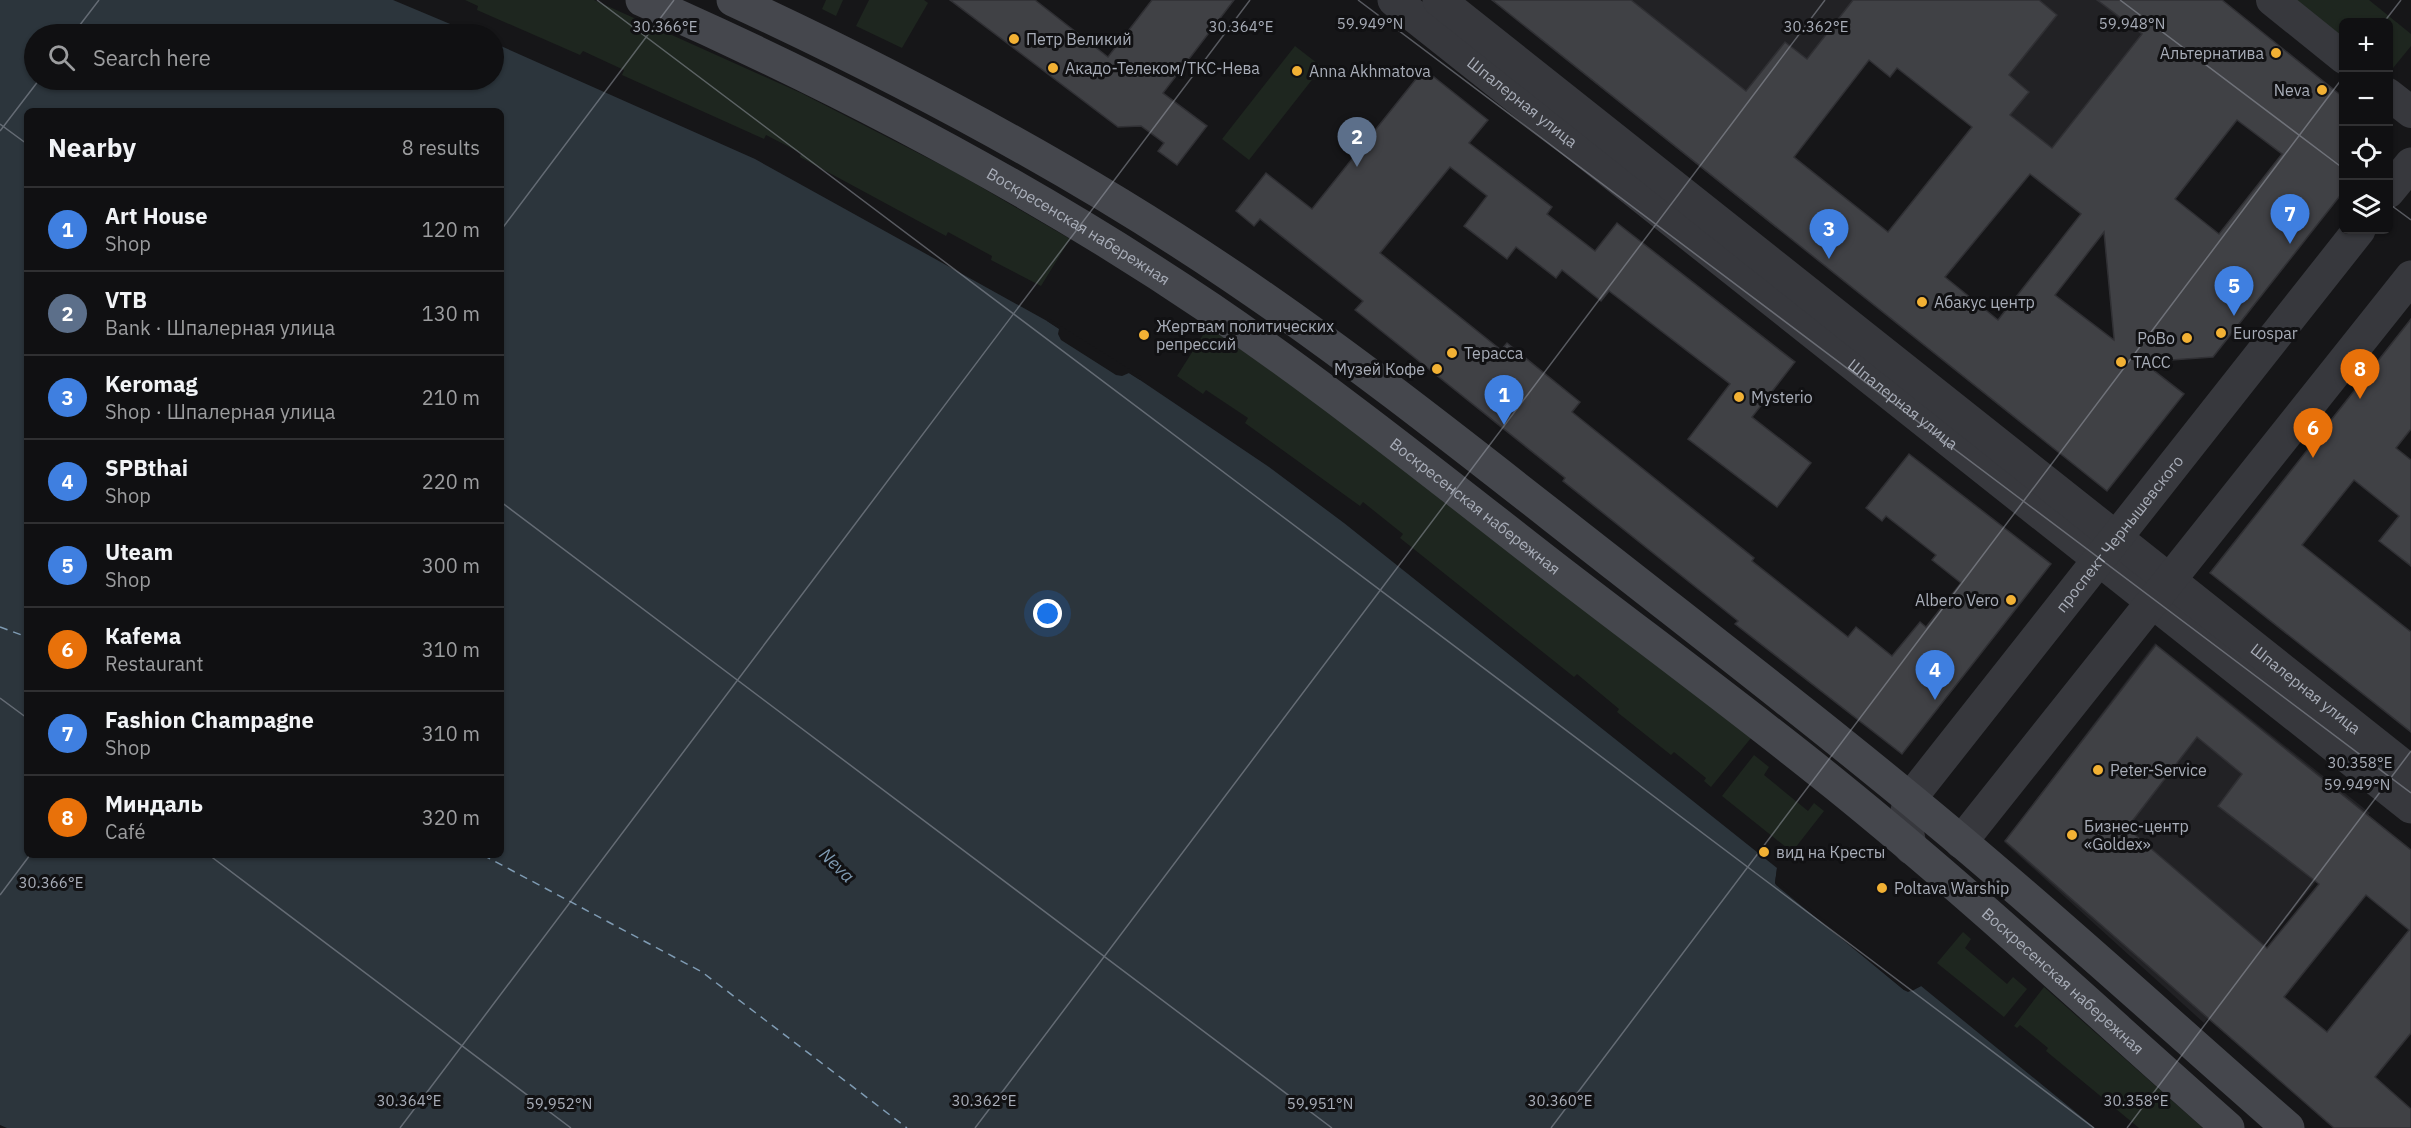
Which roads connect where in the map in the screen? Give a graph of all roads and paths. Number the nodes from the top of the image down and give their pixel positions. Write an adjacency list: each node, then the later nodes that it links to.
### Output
1 (642, 0): 19 (main road, Воскресенская набережная)
2 (733, 0): 16 (main road)
3 (1394, 0): 13 (street, Шпалерная улица)
4 (1439, 0): 13 (street, Шпалерная улица)
5 (2272, 0): 6 (street)
6 (2339, 55)
7 (2393, 98): 8 (street)
8 (2411, 112)
9 (2411, 164): 10 (street)
10 (2393, 186)
11 (2356, 234): 13 (street, проспект Чернышевского)
12 (2411, 277): 14 (street)
13 (2108, 548): 14 (street, Шпалерная улица); 16 (street, проспект Чернышевского)
14 (2161, 591): 15 (street, Шпалерная улица); 17 (street, Шпалерная улица); 18 (street)
15 (2411, 772)
16 (1909, 800): 18 (main road); 19 (street)
17 (2411, 807)
18 (1961, 842): 21 (main road)
19 (1911, 848): 20 (main road, Воскресенская набережная)
20 (2228, 1128)
21 (2288, 1128)

